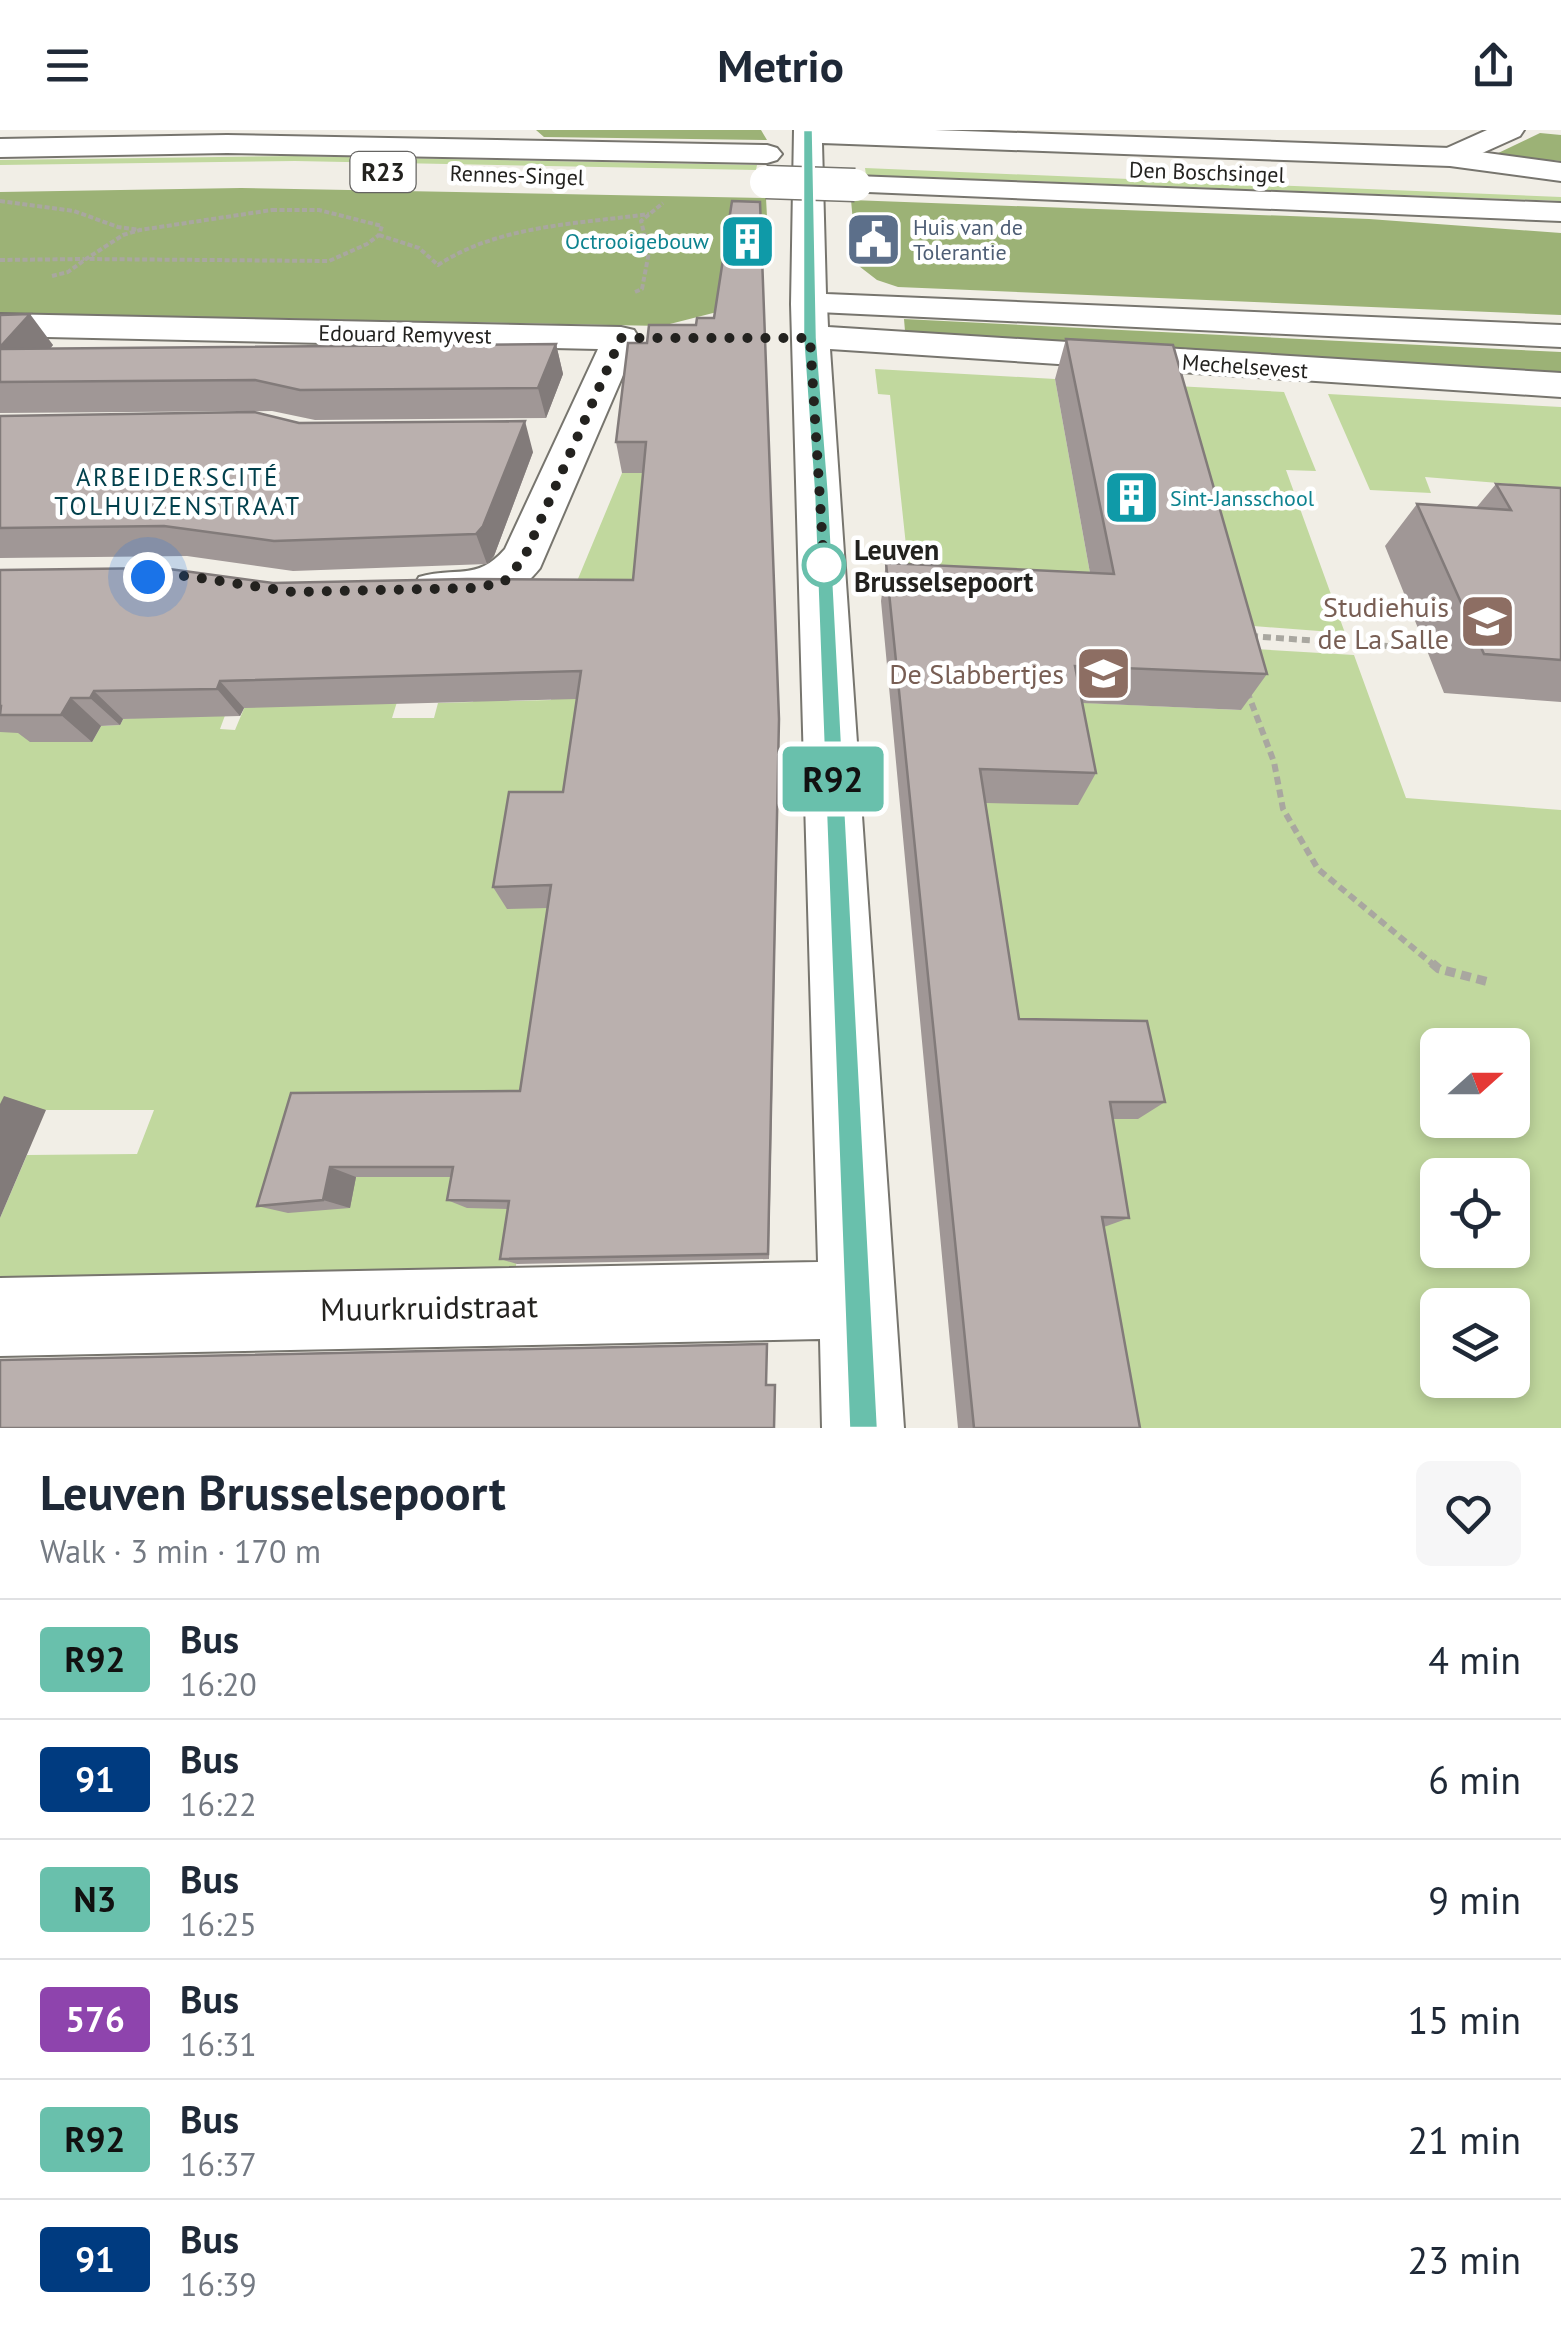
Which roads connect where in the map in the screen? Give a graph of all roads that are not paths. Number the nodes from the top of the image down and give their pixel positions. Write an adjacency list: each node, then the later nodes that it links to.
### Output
1 (508, 130): 4 (main road)
2 (1510, 130): 6 (main road)
3 (808, 132): 6 (main road); 15 (main road)
4 (432, 146): 5 (main road, Rennes-Singel / R23); 7 (main road, Rennes-Singel / R23)
5 (0, 148)
6 (1450, 157): 9 (main road)
7 (767, 168): 8 (main road, Rennes-Singel / R23, bridge); 10 (main road, Rennes-Singel / R23)
8 (854, 171): 11 (main road, Den Boschsingel / R23); 12 (main road, Den Boschsingel / R23)
9 (1561, 172)
10 (0, 174)
11 (1561, 186)
12 (1494, 208): 13 (main road, Den Boschsingel / R23); 14 (main road)
13 (1561, 212)
14 (1561, 222)
15 (810, 321): 17 (main road); 18 (main road, Mechelsevest); 22 (main road)
16 (0, 324): 19 (main road, Edouard Remyvest)
17 (1561, 336)
18 (1561, 385)
19 (578, 435): 20 (main road); 21 (main road)
20 (528, 436)
21 (402, 590)
22 (858, 1300): 23 (main road, Muurkruidstraat); 24 (main road)
23 (0, 1317)
24 (863, 1428)

